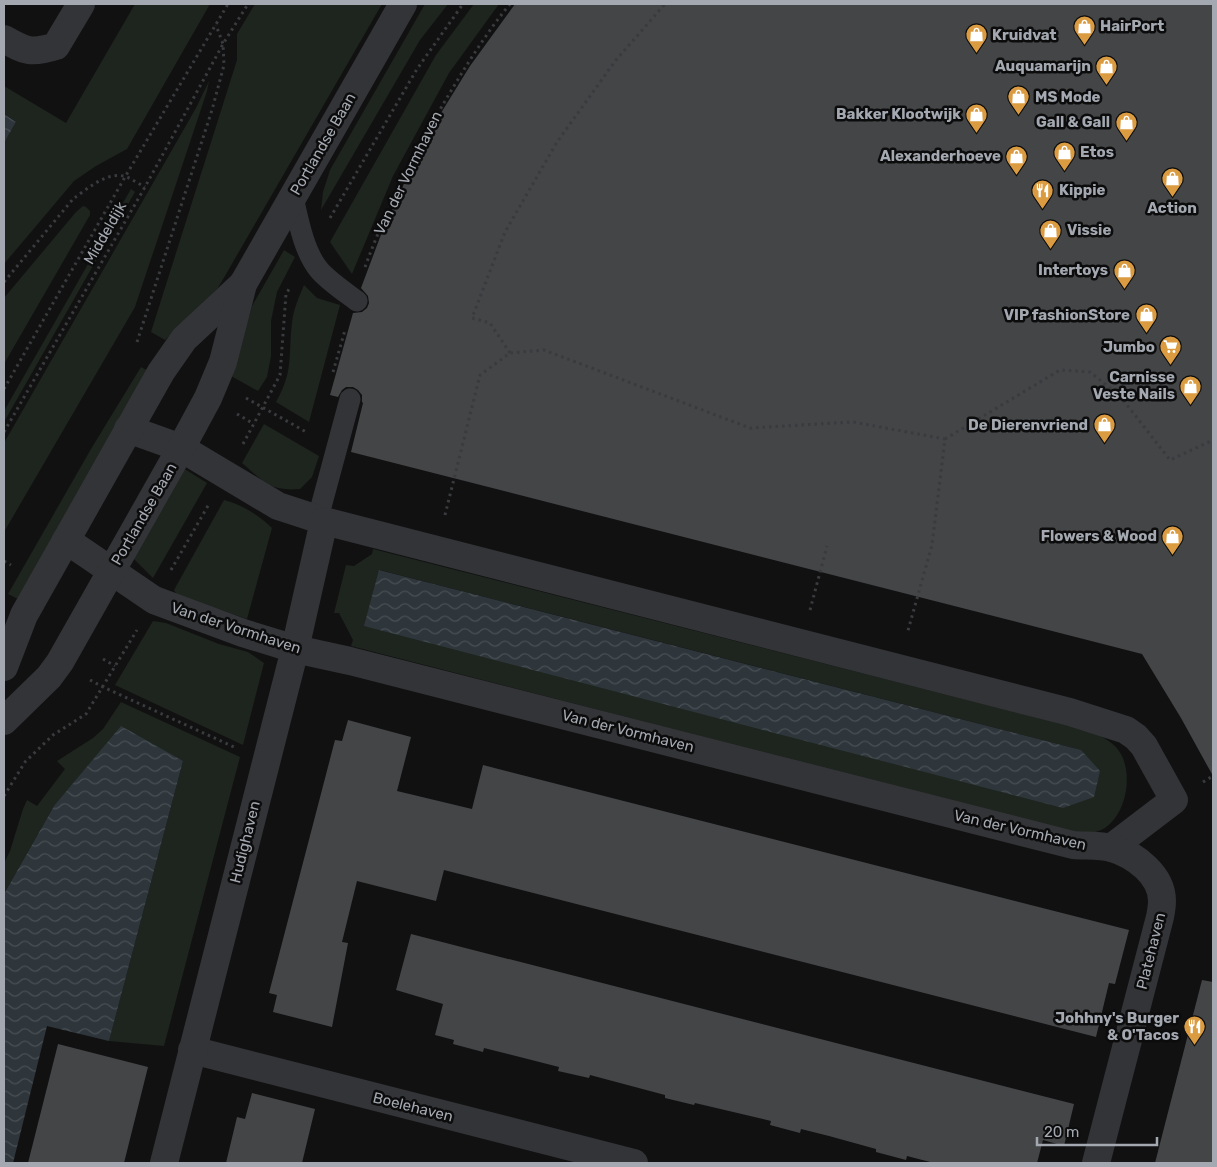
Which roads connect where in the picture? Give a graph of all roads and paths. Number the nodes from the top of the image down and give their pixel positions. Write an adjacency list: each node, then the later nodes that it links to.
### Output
1 (81, 4): 8 (street)
2 (228, 4): 7 (path, Middeldijk)
3 (248, 4): 9 (path, Middeldijk)
4 (403, 4): 12 (street, Portlandse Baan)
5 (510, 4): 13 (path, Van der Vormhaven)
6 (665, 4): 19 (path)
7 (216, 25): 9 (path); 10 (path, Middeldijk)
8 (4, 39)
9 (223, 44): 11 (path, Middeldijk); 18 (path)
10 (126, 177): 11 (path); 14 (path, Middeldijk); 21 (path, Middeldijk)
11 (144, 187): 24 (path, Middeldijk)
12 (293, 196): 15 (street, Portlandse Baan); 16 (lane)
13 (363, 272)
14 (4, 282)
15 (243, 284): 23 (street, Portlandse Baan); 27 (street, Portlandse Baan)
16 (357, 301)
17 (347, 323): 20 (path)
18 (138, 338)
19 (510, 353): 25 (path); 28 (path)
20 (336, 358)
21 (4, 389)
22 (350, 400): 29 (lane)
23 (128, 429): 27 (street); 30 (street, Portlandse Baan)
24 (4, 432)
25 (945, 439): 26 (path); 35 (path)
26 (1213, 440)
27 (181, 448): 29 (street); 34 (street, Portlandse Baan)
28 (454, 478)
29 (321, 519): 37 (street); 38 (street, Hudighaven)
30 (66, 540): 34 (street, Van der Vormhaven); 40 (street, Portlandse Baan)
31 (827, 546): 37 (path)
32 (4, 561): 33 (path)
33 (12, 566)
34 (111, 572): 36 (street, Van der Vormhaven); 39 (street, Portlandse Baan)
35 (918, 596)
36 (154, 600): 38 (street, Van der Vormhaven); 41 (path)
37 (802, 644): 45 (street)
38 (295, 648): 43 (street, Hudighaven); 45 (street, Van der Vormhaven)
39 (60, 662): 41 (path); 42 (street, Portlandse Baan)
40 (4, 668)
41 (103, 687): 43 (path); 44 (path)
42 (4, 722)
43 (266, 762): 46 (street, Hudighaven)
44 (4, 796)
45 (1111, 848): 49 (street, Platehaven)
46 (192, 1050): 47 (street, Hudighaven); 48 (street, Boelehaven)
47 (164, 1163)
48 (634, 1163)
49 (1096, 1163)

